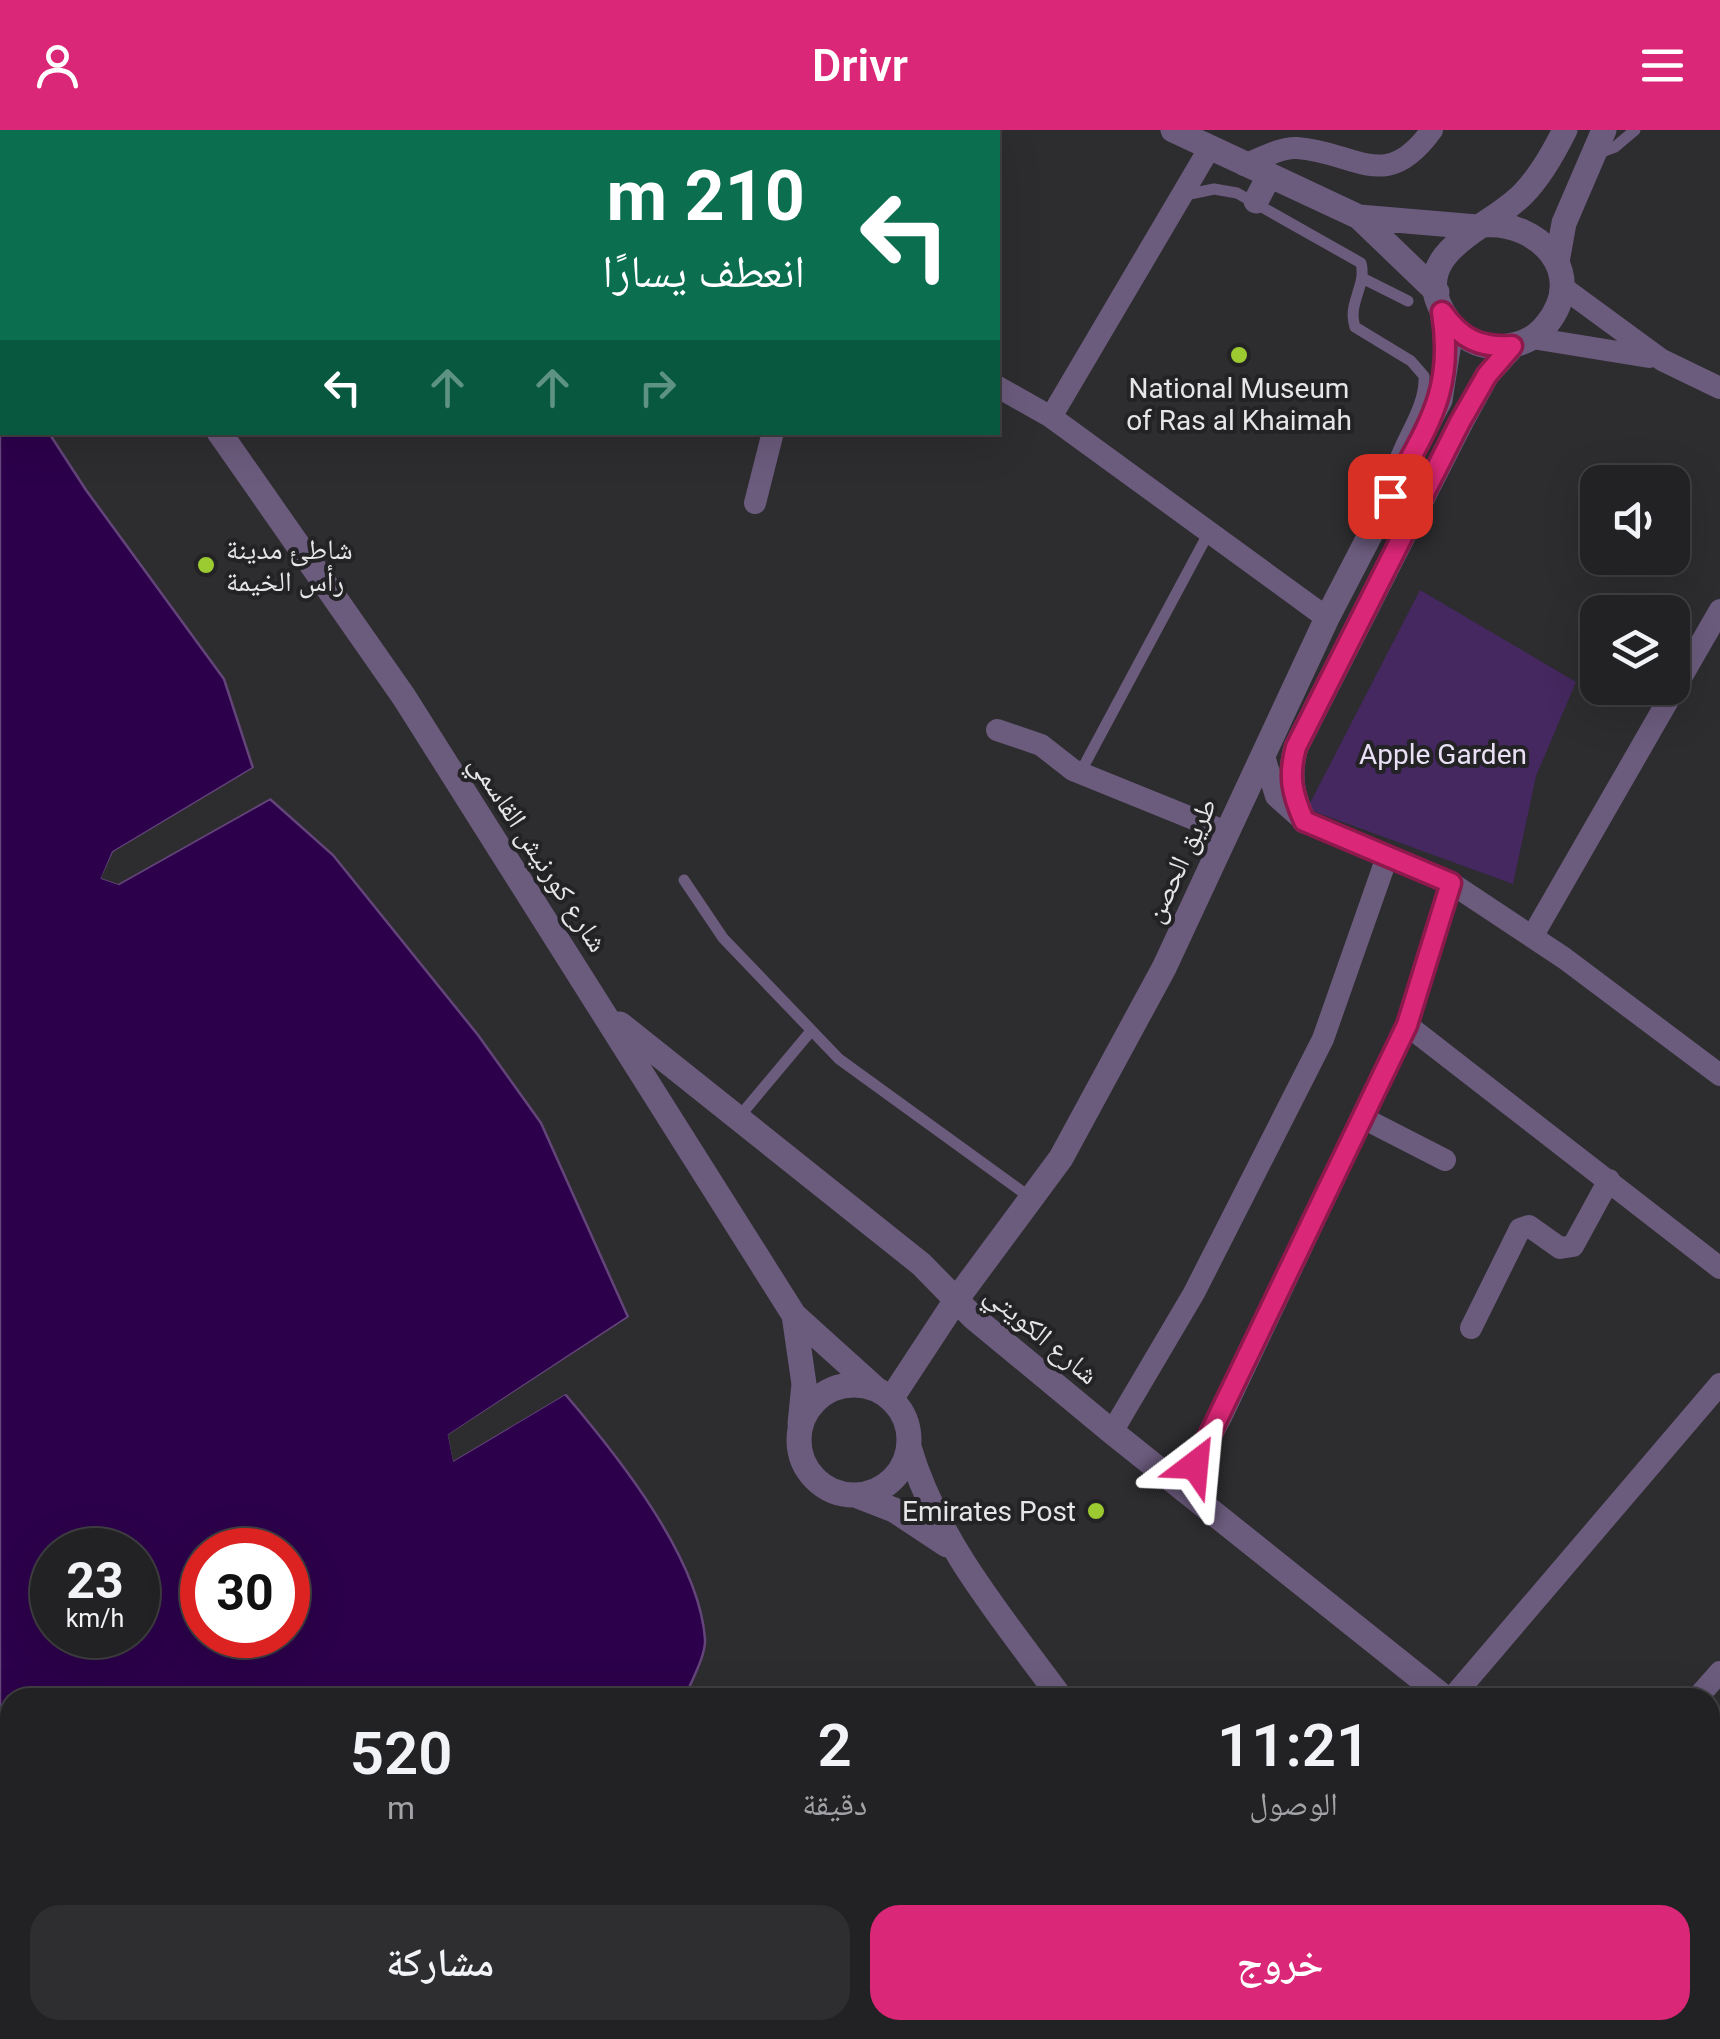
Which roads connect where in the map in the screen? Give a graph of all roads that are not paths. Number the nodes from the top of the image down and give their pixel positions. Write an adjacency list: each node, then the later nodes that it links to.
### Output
1 (1173, 130): 7 (street)
2 (1432, 130): 6 (street)
3 (1565, 130): 14 (street)
4 (1604, 130): 8 (street)
5 (1635, 130): 8 (lane)
6 (1305, 140): 9 (street)
7 (1210, 149): 9 (street); 11 (street)
8 (1592, 154): 15 (street)
9 (1244, 165): 10 (street)
10 (1269, 176): 12 (street); 13 (street)
11 (1181, 196): 12 (lane); 23 (street)
12 (1256, 202): 16 (lane)
13 (1359, 218): 14 (street); 18 (street)
14 (1481, 226): 15 (street); 18 (street)
15 (1559, 274): 19 (street); 20 (street)
16 (1364, 279): 17 (lane); 26 (lane)
17 (1408, 301)
18 (1440, 302): 19 (street); 26 (street, طريق الحصن)
19 (1522, 342): 20 (street); 34 (street)
20 (1662, 360): 22 (street)
21 (1000, 387): 23 (street)
22 (1720, 388)
23 (1051, 417): 28 (street)
24 (221, 435): 40 (street, شارع كورنيش القاسمي)
25 (772, 435): 27 (street)
26 (1390, 496): 30 (street, طريق الحصن)
27 (755, 503)
28 (1208, 534): 30 (street); 33 (lane)
29 (1720, 611): 39 (street)
30 (1327, 618): 32 (street, طريق الحصن)
31 (996, 730): 33 (street)
32 (1263, 752): 34 (street); 35 (street, طريق الحصن)
33 (1080, 773): 35 (street)
34 (1304, 821): 36 (street)
35 (1226, 832): 48 (street, طريق الحصن)
36 (1386, 858): 38 (street); 56 (street)
37 (684, 880): 42 (lane)
38 (1451, 883): 39 (street); 41 (street)
39 (1532, 937): 43 (street)
40 (604, 1012): 44 (street, شارع الكويتي); 51 (street, شارع كورنيش القاسمي)
41 (1407, 1025): 45 (street); 47 (street)
42 (811, 1031): 44 (lane); 48 (lane)
43 (1720, 1075)
44 (739, 1117): 50 (street, شارع الكويتي)
45 (1363, 1118): 46 (street); 58 (street)
46 (1444, 1160)
47 (1608, 1180): 49 (street); 52 (street)
48 (1031, 1198): 50 (street, طريق الحصن)
49 (1720, 1268)
50 (956, 1300): 54 (street, طريق الحصن); 56 (street, شارع الكويتي)
51 (794, 1314): 54 (street, شارع كورنيش القاسمي); 55 (street, شارع كورنيش القاسمي)
52 (1471, 1328)
53 (1720, 1384): 63 (street)
54 (883, 1394): 55 (street); 57 (street)
55 (800, 1430): 59 (street)
56 (1112, 1432): 58 (street, شارع الكويتي)
57 (909, 1447): 59 (street); 60 (street)
58 (1182, 1489): 62 (street, شارع الكويتي)
59 (858, 1496): 60 (street)
60 (955, 1551): 61 (street)
61 (1054, 1688)
62 (1436, 1688)
63 (1458, 1688)

